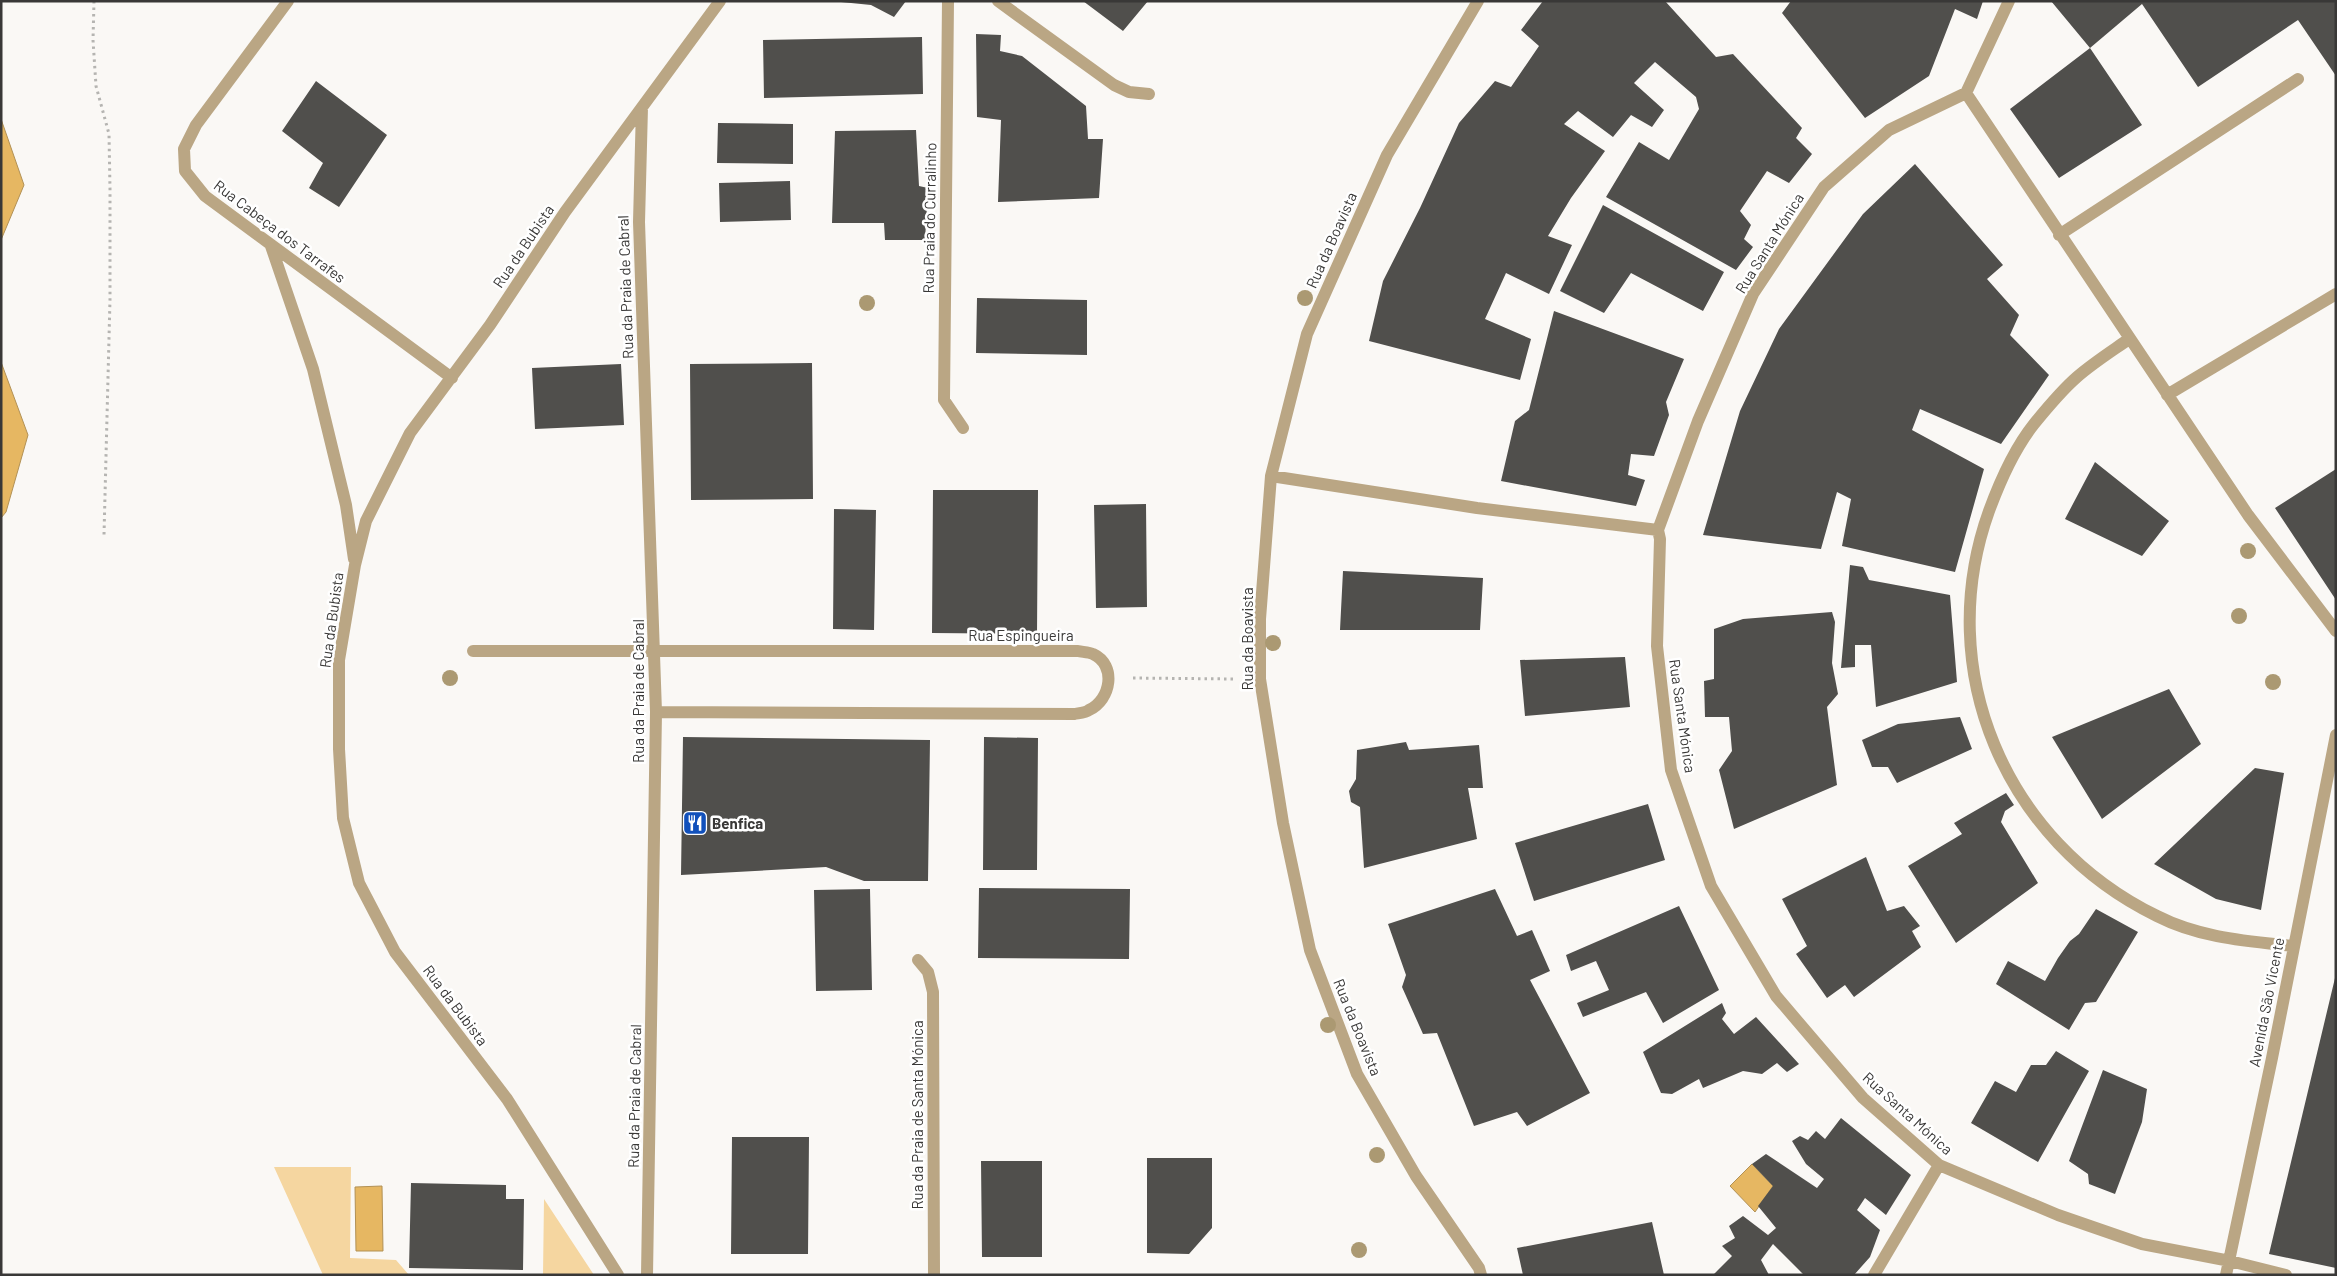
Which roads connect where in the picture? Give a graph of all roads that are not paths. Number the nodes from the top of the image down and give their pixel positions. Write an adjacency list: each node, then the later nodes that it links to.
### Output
1 (288, 1): 12 (street, Rua Cabeça dos Tarrafes)
2 (720, 1): 10 (street, Rua da Bubista)
3 (948, 1): 17 (street, Rua Praia do Curralinho)
4 (998, 1): 9 (street)
5 (1478, 1): 18 (street, Rua da Boavista)
6 (2009, 1): 8 (street)
7 (2298, 79): 11 (street)
8 (1966, 93): 11 (street); 19 (street, Rua Santa Mónica)
9 (1149, 94)
10 (642, 107): 15 (street, Rua da Bubista); 23 (street, Rua da Praia de Cabral)
11 (2059, 235): 14 (street)
12 (271, 246): 15 (street, Rua Cabeça dos Tarrafes); 20 (street)
13 (2336, 294): 16 (street)
14 (2129, 339): 16 (street); 26 (street)
15 (452, 378): 20 (street, Rua da Bubista)
16 (2167, 395): 21 (street)
17 (963, 428)
18 (1271, 476): 19 (street); 33 (street, Rua da Boavista)
19 (1658, 530): 28 (street, Rua Santa Mónica)
20 (355, 565): 30 (street, Rua da Bubista)
21 (2336, 631)
22 (473, 651): 23 (street, Rua Espingueira)
23 (655, 651): 24 (street, Rua da Praia de Cabral); 24 (street, Rua Espingueira)
24 (656, 712): 31 (street, Rua da Praia de Cabral)
25 (2336, 735): 26 (street, Avenida São Vicente)
26 (2293, 946): 29 (street, Avenida São Vicente)
27 (918, 960): 32 (street, Rua da Praia de Santa Mónica)
28 (1939, 1165): 29 (street, Rua Santa Mónica); 34 (street)
29 (2230, 1261): 35 (street, Avenida São Vicente); 36 (street, Rua Santa Mónica)
30 (618, 1275)
31 (647, 1275)
32 (934, 1275)
33 (1481, 1275)
34 (1874, 1275)
35 (2226, 1275)
36 (2286, 1275)

